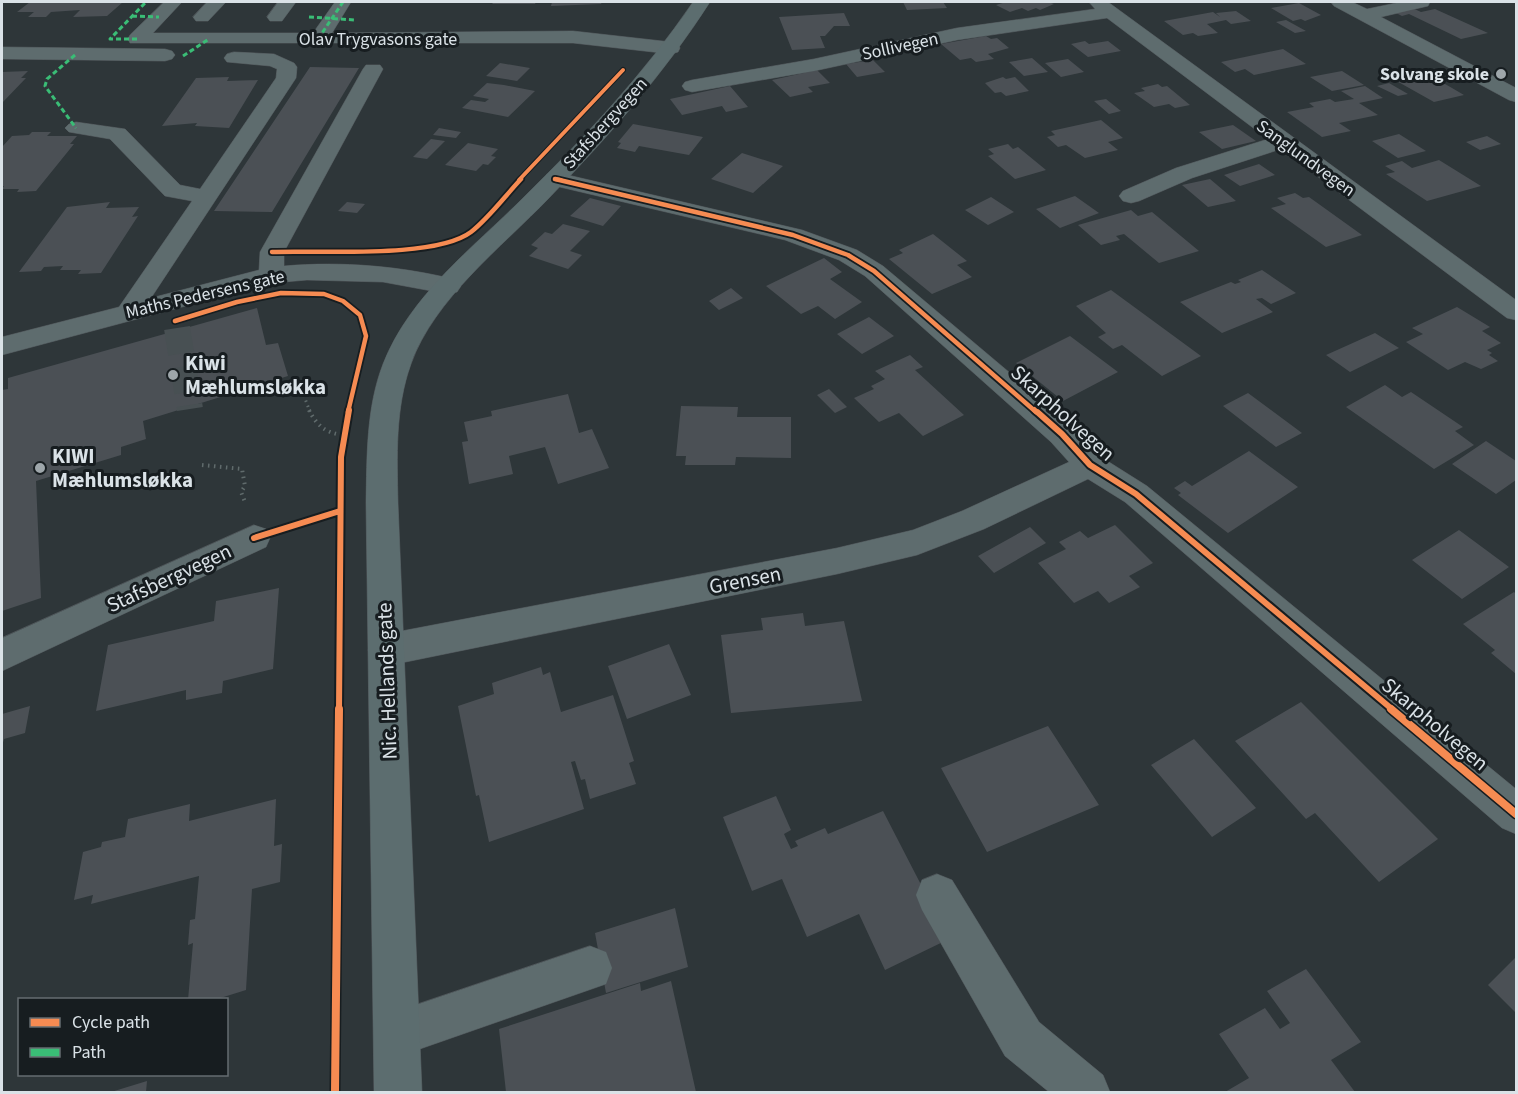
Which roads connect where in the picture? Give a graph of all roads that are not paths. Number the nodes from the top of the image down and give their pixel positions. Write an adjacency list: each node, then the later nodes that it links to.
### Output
1 (146, 2): 17 (street, Olav Trygvasons gate)
2 (173, 2): 17 (street)
3 (217, 2): 11 (street)
4 (287, 2): 12 (street)
5 (343, 2): 18 (street)
6 (701, 2): 19 (main road, Stafsbergvegen)
7 (1340, 2): 10 (street)
8 (1422, 2): 10 (street)
9 (1103, 7): 22 (street, Sollivegen); 25 (street, Sanglundvegen)
10 (1365, 15): 23 (street)
11 (202, 17)
12 (276, 17)
13 (449, 19): 16 (street)
14 (355, 20): 15 (street)
15 (377, 26): 16 (street, Olav Trygvasons gate); 18 (street, Olav Trygvasons gate)
16 (441, 38): 19 (street, Olav Trygvasons gate)
17 (137, 39): 18 (street, Olav Trygvasons gate)
18 (318, 39)
19 (671, 48): 26 (main road, Stafsbergvegen)
20 (2, 53): 27 (street)
21 (374, 69): 29 (street)
22 (692, 86)
23 (1516, 96)
24 (76, 128): 27 (street)
25 (1284, 141): 28 (street); 32 (street, Sanglundvegen)
26 (555, 179): 30 (main road, Stafsbergvegen); 34 (street, Skarpholvegen)
27 (206, 196): 31 (street)
28 (1131, 196)
29 (271, 275): 30 (street, Maths Pedersens gate); 31 (street, Maths Pedersens gate)
30 (448, 286): 36 (main road, Nic. Hellands gate)
31 (129, 312): 33 (street, Maths Pedersens gate)
32 (1516, 312)
33 (2, 346)
34 (1090, 465): 36 (street, Grensen); 38 (street, Skarpholvegen)
35 (250, 523): 37 (street, Stafsbergvegen)
36 (386, 651): 41 (main road, Nic. Hellands gate)
37 (2, 654)
38 (1516, 814)
39 (937, 895): 43 (street)
40 (590, 968): 41 (street)
41 (397, 1034): 42 (main road, Nic. Hellands gate)
42 (398, 1092)
43 (1086, 1092)

